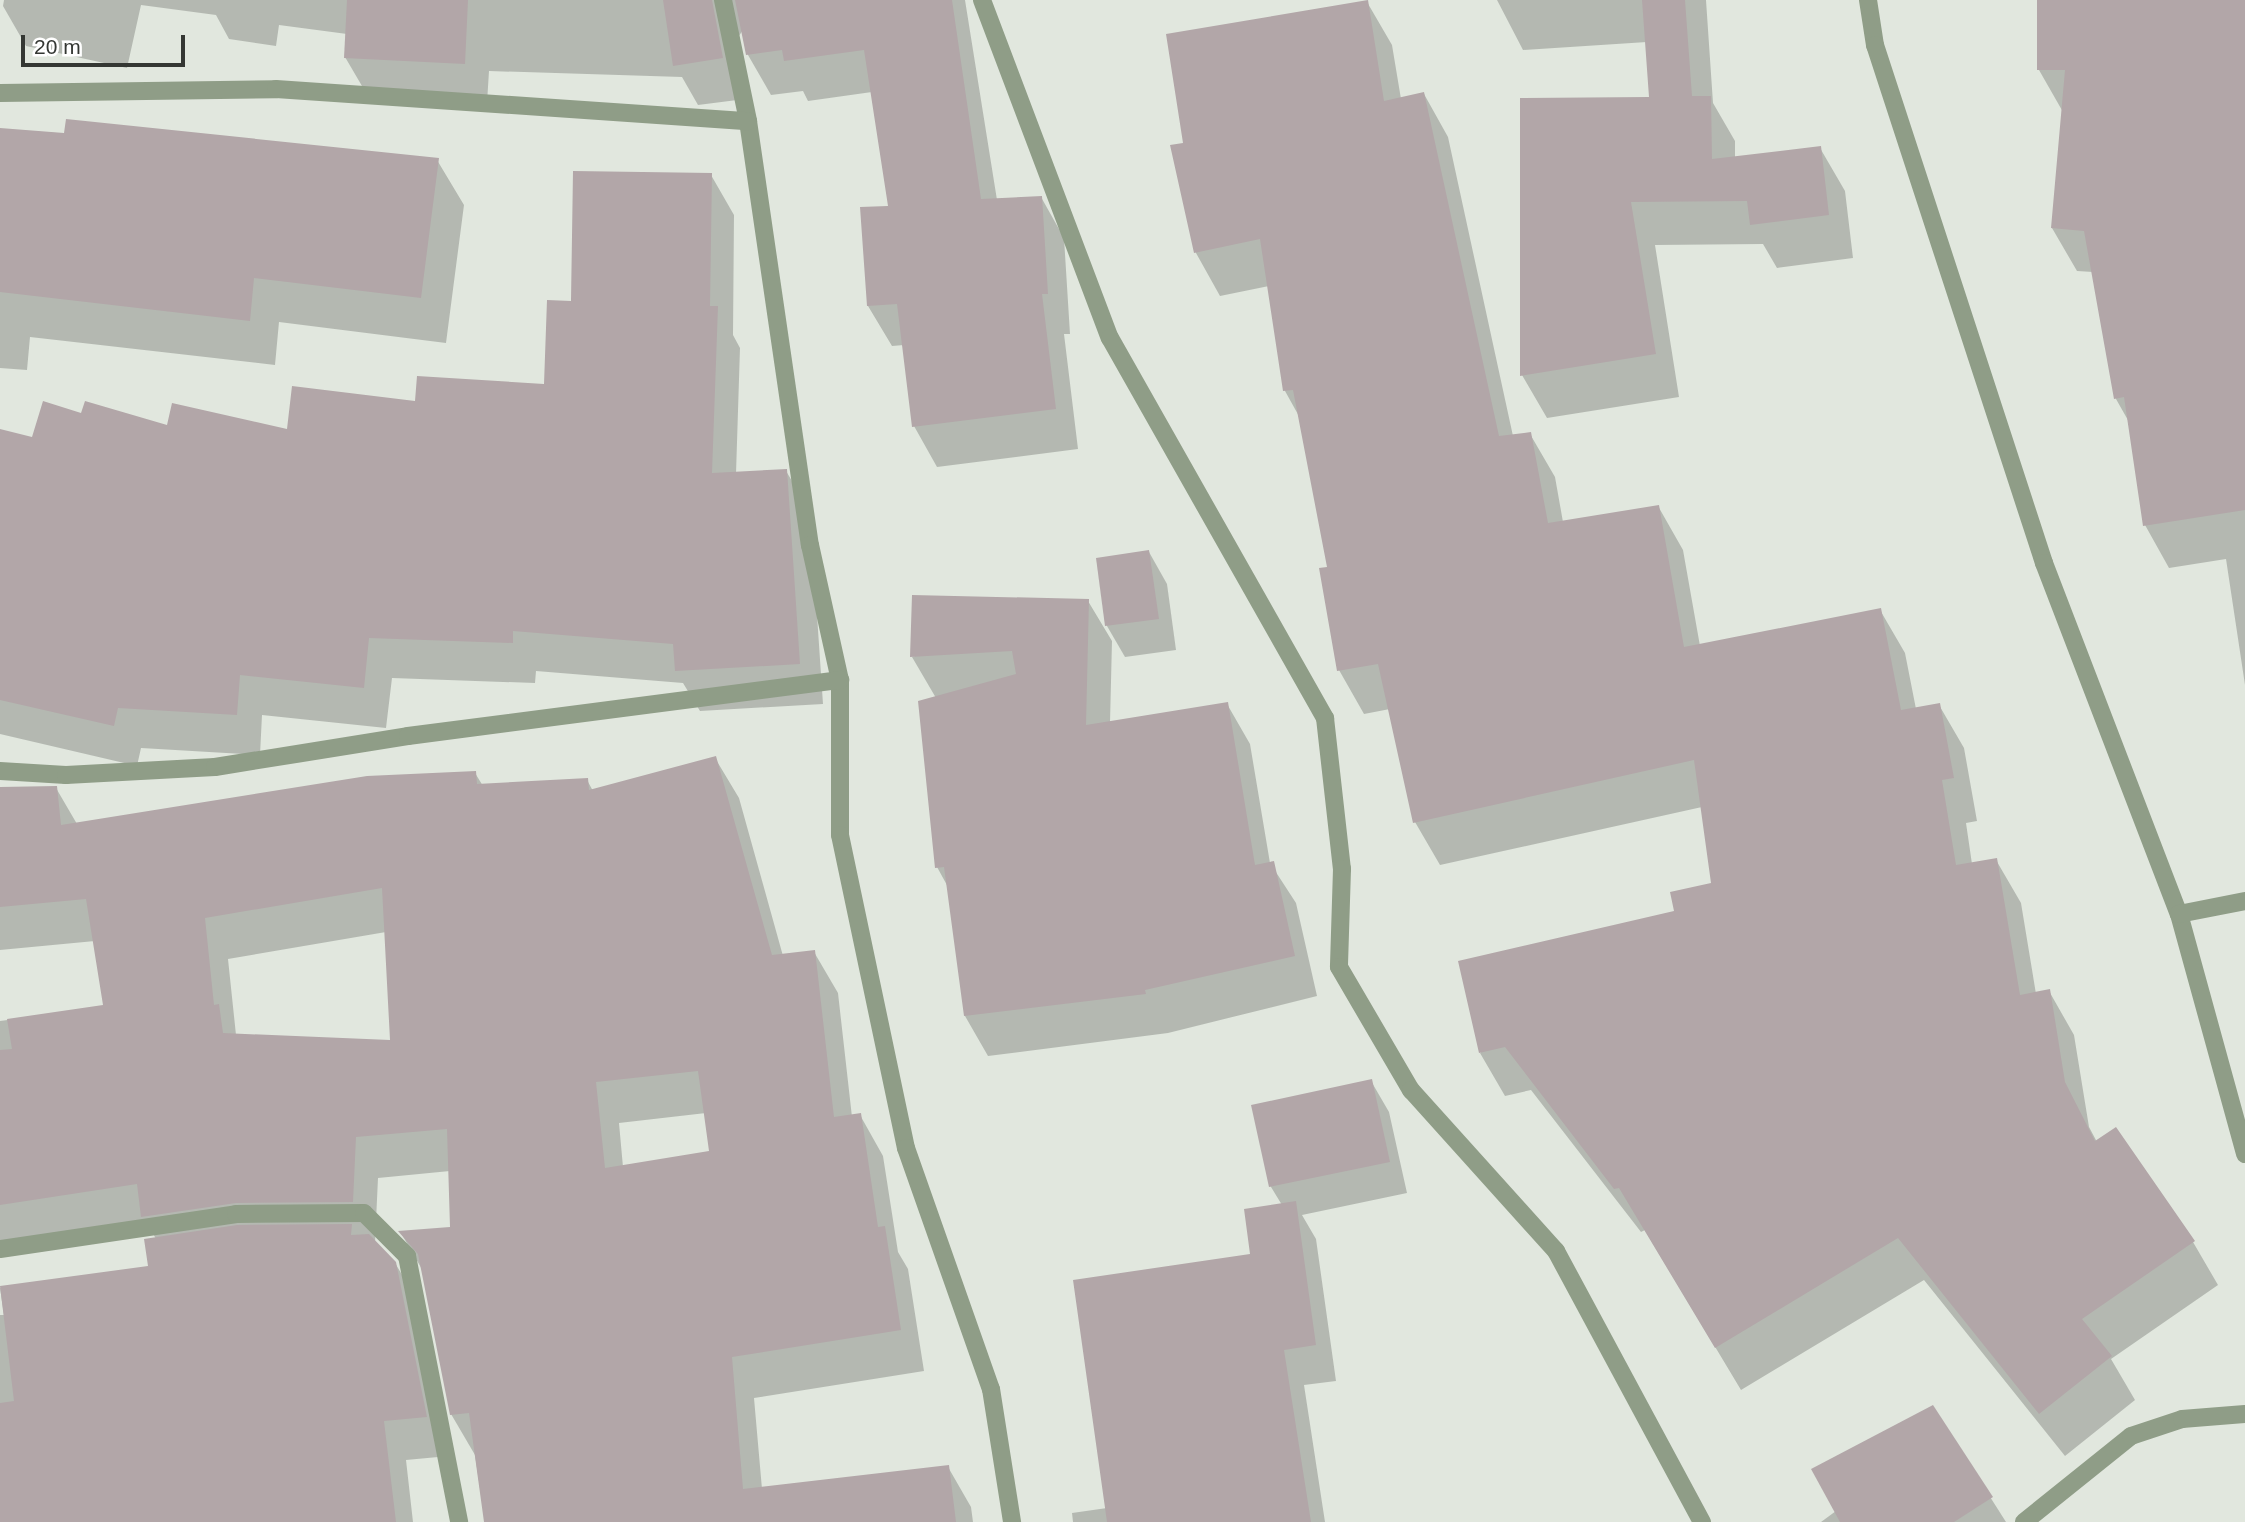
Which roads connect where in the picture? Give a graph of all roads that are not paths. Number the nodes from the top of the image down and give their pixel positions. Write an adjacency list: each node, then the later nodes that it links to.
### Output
1 (723, 0): 5 (street)
2 (982, 0): 15 (street)
3 (1868, 0): 9 (street)
4 (0, 93): 5 (street)
5 (748, 121): 6 (street)
6 (840, 680): 7 (street); 14 (street)
7 (0, 771)
8 (2245, 901): 9 (street)
9 (2179, 914): 10 (street)
10 (2245, 1154)
11 (0, 1249): 13 (street)
12 (2245, 1414): 16 (street)
13 (459, 1522)
14 (1012, 1522)
15 (1702, 1522)
16 (2024, 1522)

